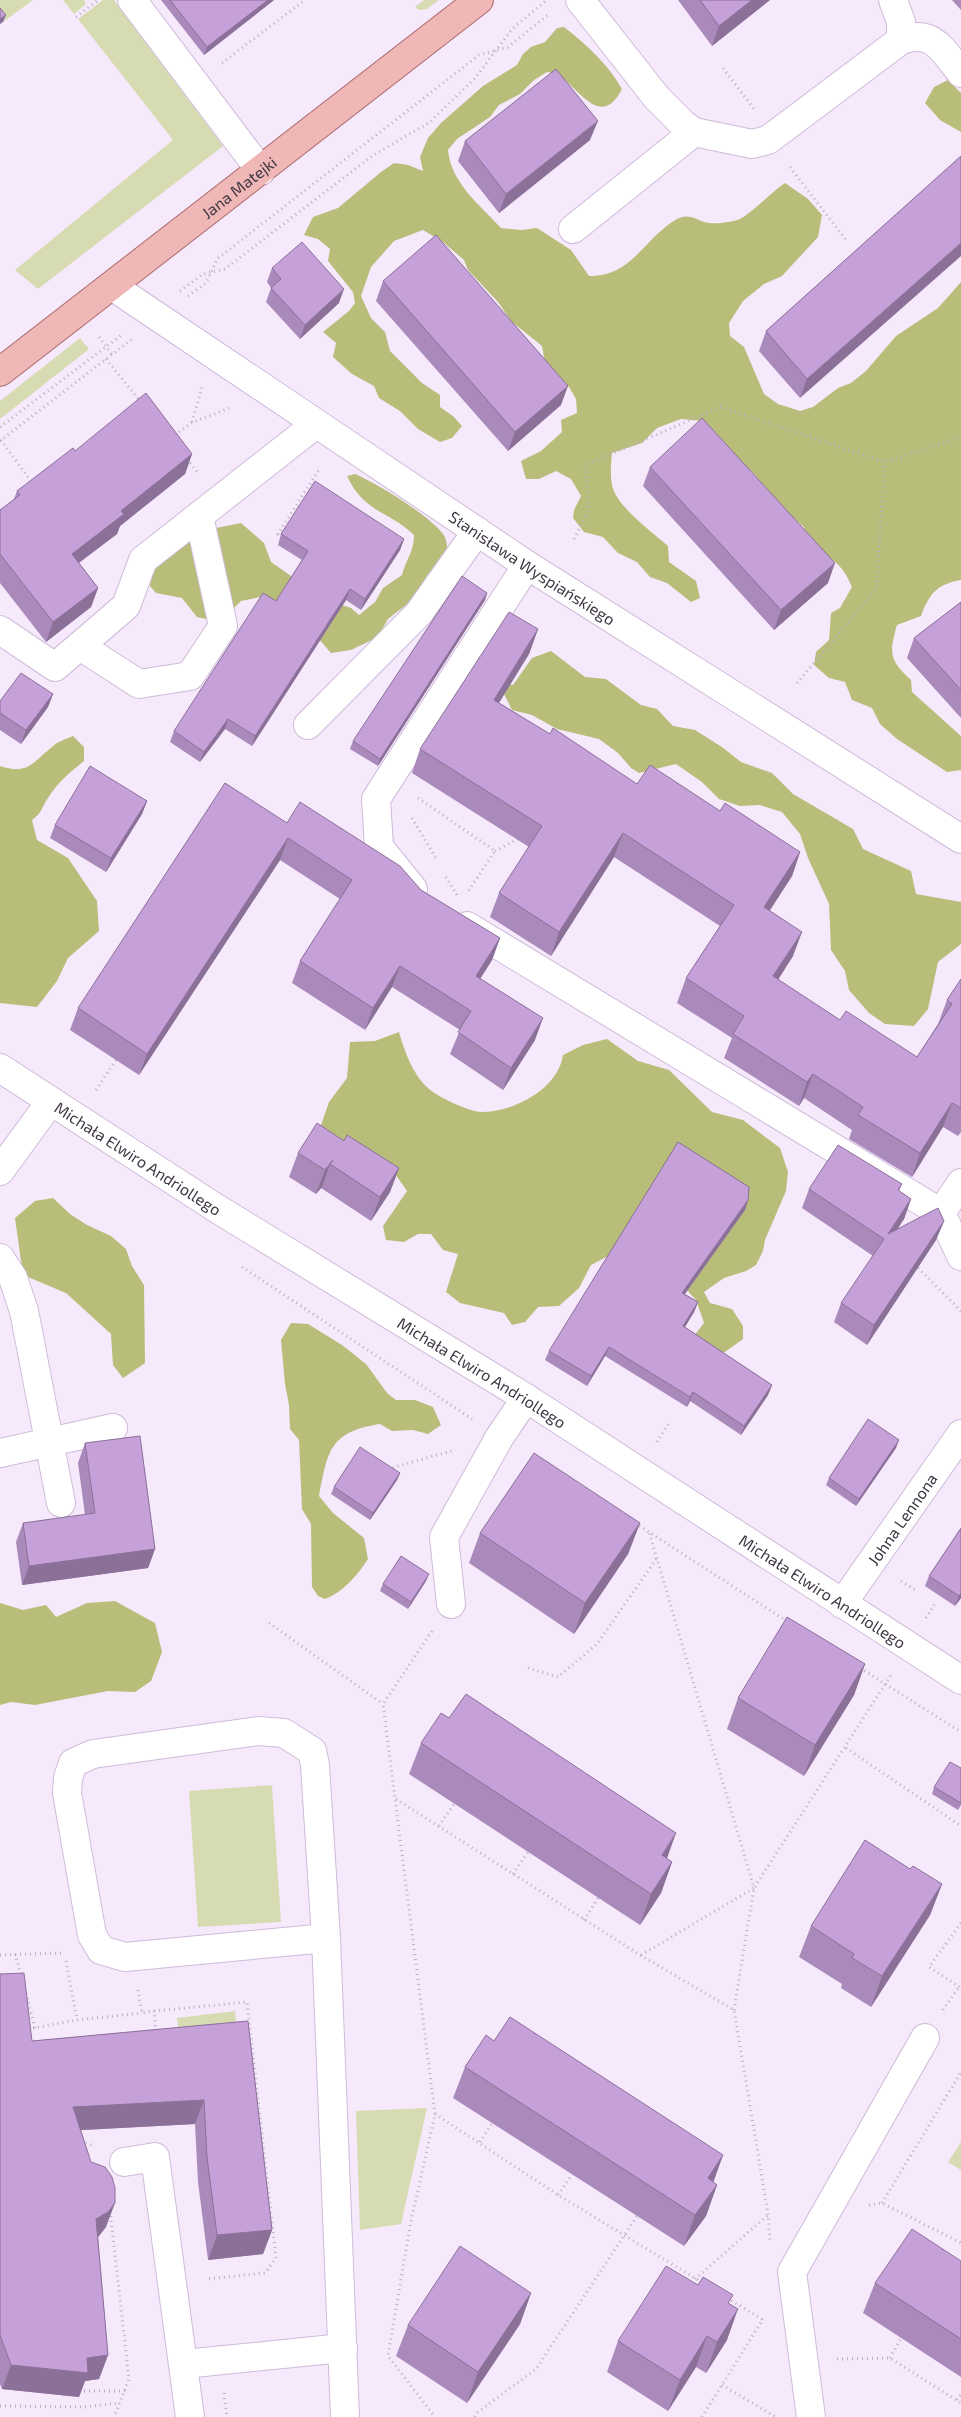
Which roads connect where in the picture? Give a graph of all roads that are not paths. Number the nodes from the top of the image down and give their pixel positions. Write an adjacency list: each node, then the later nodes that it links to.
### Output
1 (132, 0): 8 (street)
2 (478, 0): 8 (main road, Jana Matejki)
3 (580, 0): 7 (street)
4 (893, 0): 5 (street)
5 (901, 40): 6 (street); 7 (street)
6 (961, 73)
7 (694, 132): 9 (street)
8 (261, 171): 10 (main road, Jana Matejki)
9 (573, 228)
10 (112, 286): 11 (main road, Jana Matejki); 12 (street, Stanisława Wyspiańskiego)
11 (0, 372)
12 (316, 424): 13 (street); 14 (street, Stanisława Wyspiańskiego)
13 (209, 508): 17 (street); 17 (street)
14 (477, 531): 15 (street, Stanisława Wyspiańskiego); 18 (street)
15 (527, 565): 19 (street, Stanisława Wyspiańskiego); 24 (street)
16 (0, 630): 17 (street)
17 (80, 646)
18 (308, 724)
19 (961, 839)
20 (0, 1068): 21 (street, Michała Elwiro Andriollego)
21 (51, 1101): 22 (street); 27 (street, Michała Elwiro Andriollego)
22 (0, 1171)
23 (961, 1183): 24 (street)
24 (941, 1214): 25 (street)
25 (961, 1256)
26 (0, 1258): 30 (street)
27 (526, 1398): 33 (street); 34 (street, Michała Elwiro Andriollego)
28 (113, 1428): 30 (street)
29 (961, 1434): 34 (street, Johna Lennona)
30 (49, 1441): 31 (street); 32 (street)
31 (0, 1453)
32 (62, 1503)
33 (450, 1604)
34 (842, 1604): 35 (street, Michała Elwiro Andriollego)
35 (961, 1680)
36 (326, 1938): 36 (street); 39 (street)
37 (925, 2038): 43 (street)
38 (124, 2162): 40 (street)
39 (343, 2348): 40 (street); 42 (street)
40 (184, 2364): 41 (street)
41 (190, 2417)
42 (345, 2417)
43 (811, 2417)

